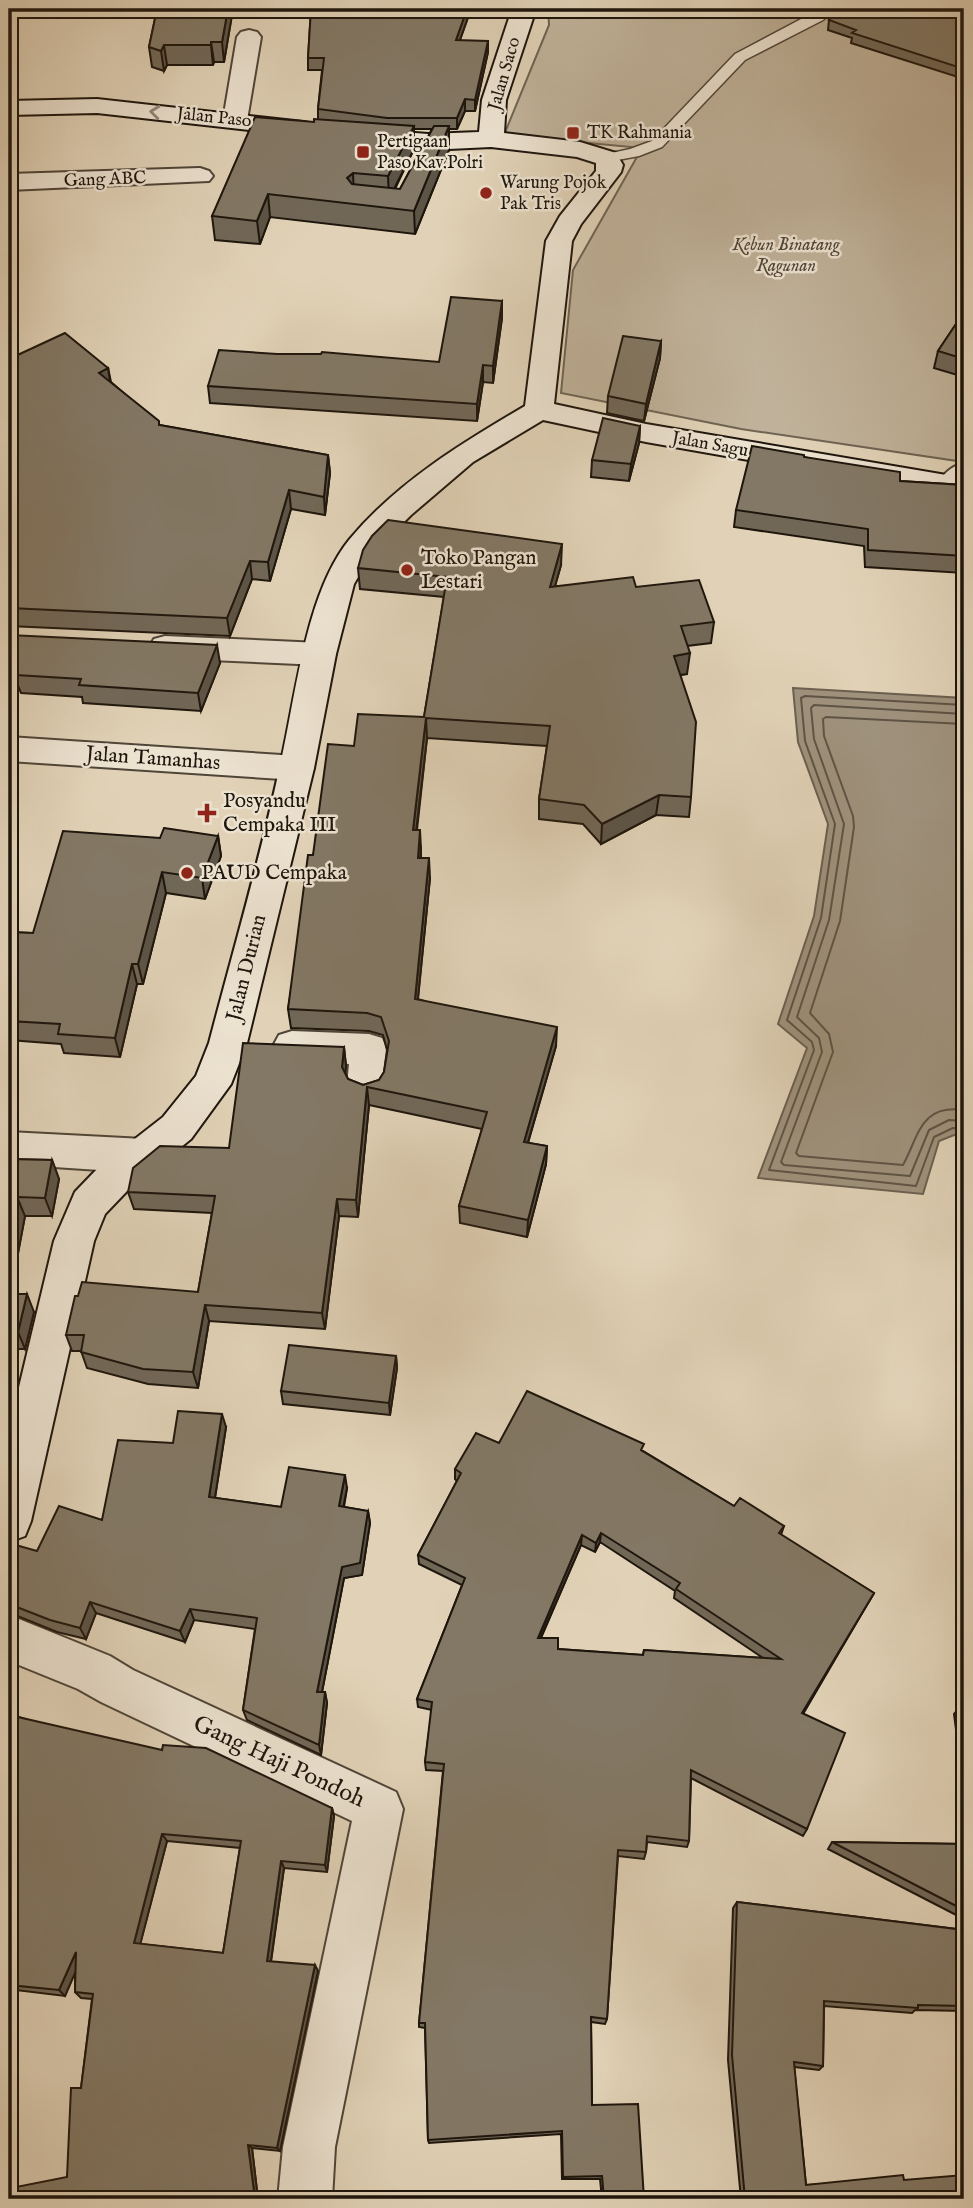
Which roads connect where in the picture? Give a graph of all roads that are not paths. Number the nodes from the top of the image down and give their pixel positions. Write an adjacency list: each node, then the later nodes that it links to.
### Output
1 (524, 9): 6 (main road, Jalan Saco)
2 (828, 9): 7 (lane)
3 (249, 37): 5 (main road)
4 (9, 108): 5 (main road, Jalan Paso, one-way to 4)
5 (235, 120): 6 (main road, Jalan Paso)
6 (491, 139): 7 (main road, Jalan Paso)
7 (607, 158): 10 (main road)
8 (200, 176): 9 (main road, Gang ABC)
9 (9, 182)
10 (539, 410): 11 (main road, Jalan Sagu); 13 (main road, Jalan Durian)
11 (960, 482)
12 (131, 645): 13 (main road)
13 (320, 654): 15 (main road, Jalan Durian)
14 (9, 749): 15 (main road, Jalan Tamanhas)
15 (297, 768): 16 (main road, Jalan Durian)
16 (228, 1043): 17 (main road); 19 (main road, Jalan Durian)
17 (366, 1085)
18 (9, 1148): 19 (main road)
19 (144, 1156): 20 (main road, Jalan Durian)
20 (9, 1521)
21 (9, 1638): 22 (main road, Gang Haji Pondoh)
22 (117, 1686): 23 (main road); 24 (main road, Gang Haji Pondoh)
23 (209, 1701)
24 (306, 2199)

